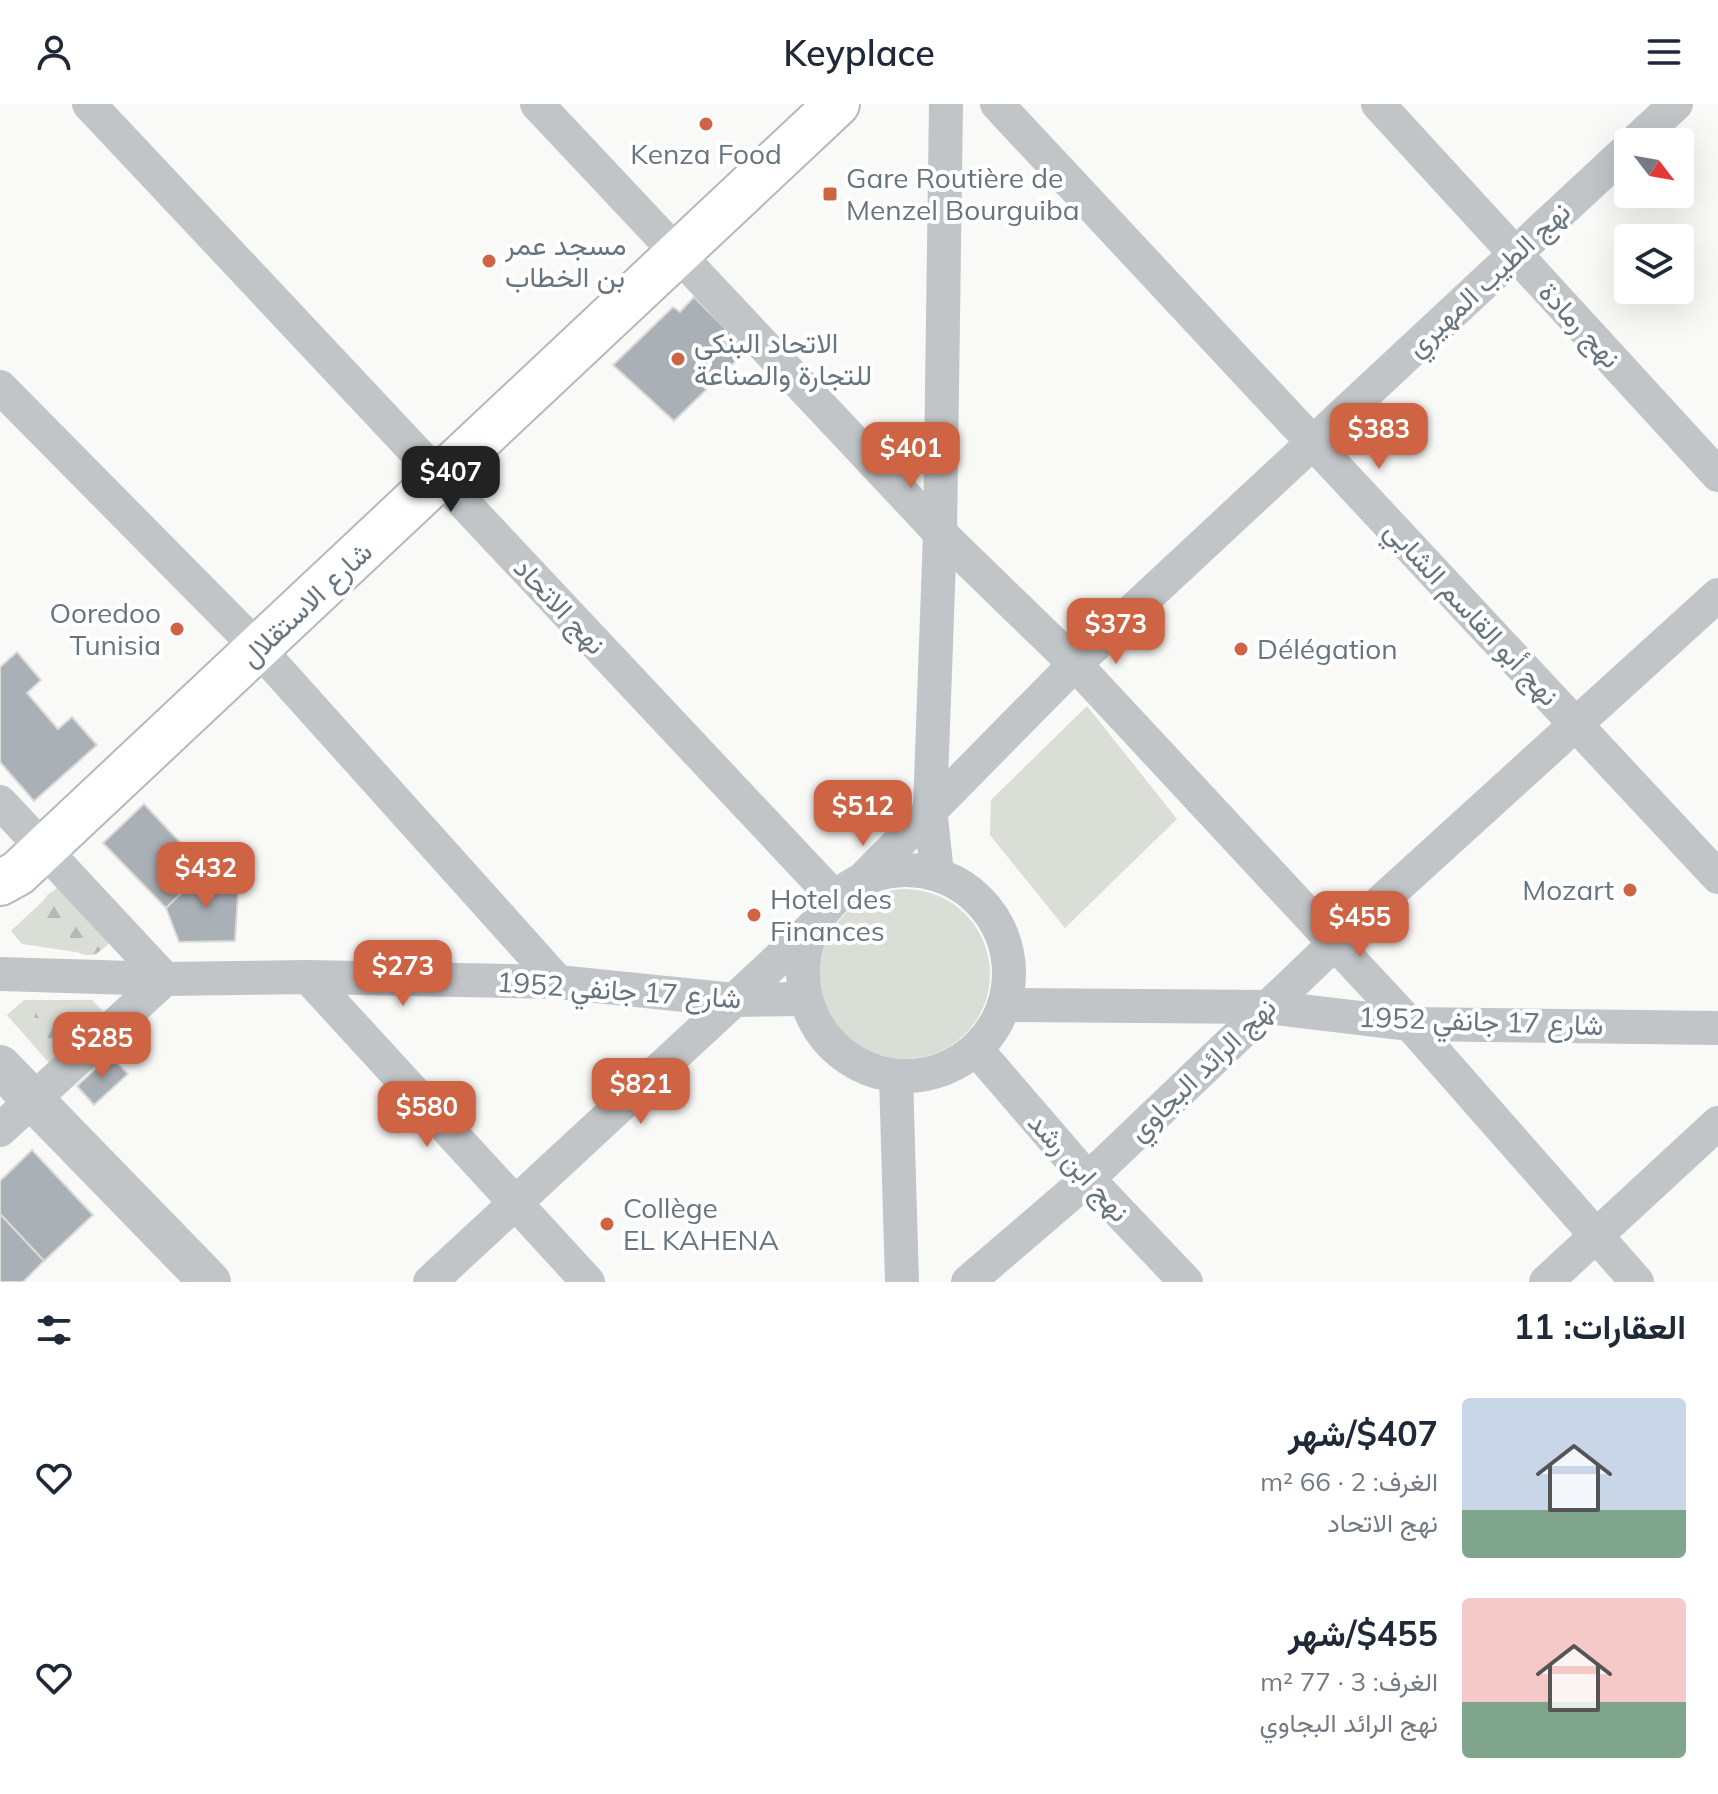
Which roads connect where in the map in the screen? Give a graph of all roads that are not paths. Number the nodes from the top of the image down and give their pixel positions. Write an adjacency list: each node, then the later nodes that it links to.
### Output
1 (89, 104): 15 (street, نهج الاتحاد)
2 (537, 104): 11 (street)
3 (837, 104): 11 (main road, شارع الاستقلال)
4 (946, 104): 16 (street)
5 (997, 104): 13 (street, نهج أبو القاسم الشابي)
6 (1378, 104): 10 (street, نهج رمادة)
7 (1676, 104): 8 (street)
8 (1650, 128)
9 (1614, 162): 10 (street, نهج الطيب المهيري)
10 (1515, 254): 13 (street, نهج الطيب المهيري); 14 (street, نهج رمادة)
11 (679, 255): 15 (main road, شارع الاستقلال); 16 (street)
12 (0, 387): 18 (street)
13 (1312, 443): 19 (street, نهج الطيب المهيري); 20 (street, نهج أبو القاسم الشابي)
14 (1718, 475)
15 (439, 478): 18 (main road, شارع الاستقلال); 27 (street, نهج الاتحاد)
16 (940, 533): 19 (street); 22 (street)
17 (1718, 595): 20 (street, نهج الرائد البجاوي)
18 (259, 649): 24 (main road, شارع الاستقلال); 33 (street)
19 (1075, 664): 22 (street, نهج الطيب المهيري); 29 (street)
20 (1575, 723): 26 (street, نهج أبو القاسم الشابي); 29 (street, نهج الرائد البجاوي)
21 (0, 802): 24 (street)
22 (930, 808): 23 (street); 25 (street, نهج الطيب المهيري)
23 (937, 873): 25 (street); 36 (street)
24 (15, 877): 32 (street)
25 (865, 877): 27 (street)
26 (1718, 877)
27 (834, 897): 28 (street)
28 (813, 927): 34 (street); 35 (street)
29 (1334, 944): 37 (street, نهج الرائد البجاوي); 38 (street)
30 (0, 974): 32 (street, شارع 17 جانفي 1952)
31 (308, 977): 32 (street, شارع 17 جانفي 1952); 33 (street, شارع 17 جانفي 1952); 47 (street)
32 (165, 979): 43 (street)
33 (558, 982): 35 (street, شارع 17 جانفي 1952)
34 (805, 999): 35 (street, شارع 17 جانفي 1952); 42 (street)
35 (734, 1000): 47 (street)
36 (1004, 1005): 37 (street, شارع 17 جانفي 1952); 40 (street)
37 (1267, 1007): 38 (street, شارع 17 جانفي 1952); 46 (street, نهج الرائد البجاوي)
38 (1410, 1024): 39 (street, شارع 17 جانفي 1952); 48 (street)
39 (1718, 1028)
40 (976, 1049): 42 (street); 46 (street, نهج ابن رشد)
41 (0, 1066): 43 (street)
42 (896, 1076): 52 (street)
43 (33, 1100): 45 (street); 49 (street)
44 (1718, 1123): 48 (street)
45 (0, 1130)
46 (1088, 1179): 53 (street, نهج الرائد البجاوي); 54 (street, نهج ابن رشد)
47 (516, 1202): 50 (street); 51 (street)
48 (1595, 1236): 55 (street); 56 (street)
49 (210, 1282)
50 (430, 1282)
51 (588, 1282)
52 (902, 1282)
53 (968, 1282)
54 (1186, 1282)
55 (1546, 1282)
56 (1637, 1282)

